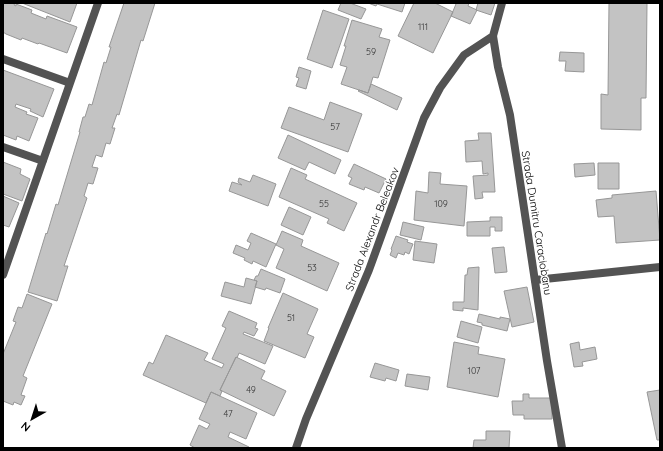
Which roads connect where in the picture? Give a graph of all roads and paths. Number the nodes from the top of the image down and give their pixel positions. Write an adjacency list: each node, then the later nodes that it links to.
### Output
1 (98, 3): 5 (street)
2 (502, 3): 3 (street, Strada Dumitru Caraciobanu)
3 (493, 36): 11 (street, Strada Dumitru Caraciobanu); 12 (street, Strada Alexandr Beleakov)
4 (3, 59): 5 (street)
5 (70, 83): 7 (street)
6 (3, 147): 7 (street)
7 (43, 162): 8 (street)
8 (5, 260): 10 (street)
9 (660, 267): 11 (street)
10 (3, 275)
11 (535, 280): 13 (street, Strada Dumitru Caraciobanu)
12 (296, 448)
13 (562, 448)

